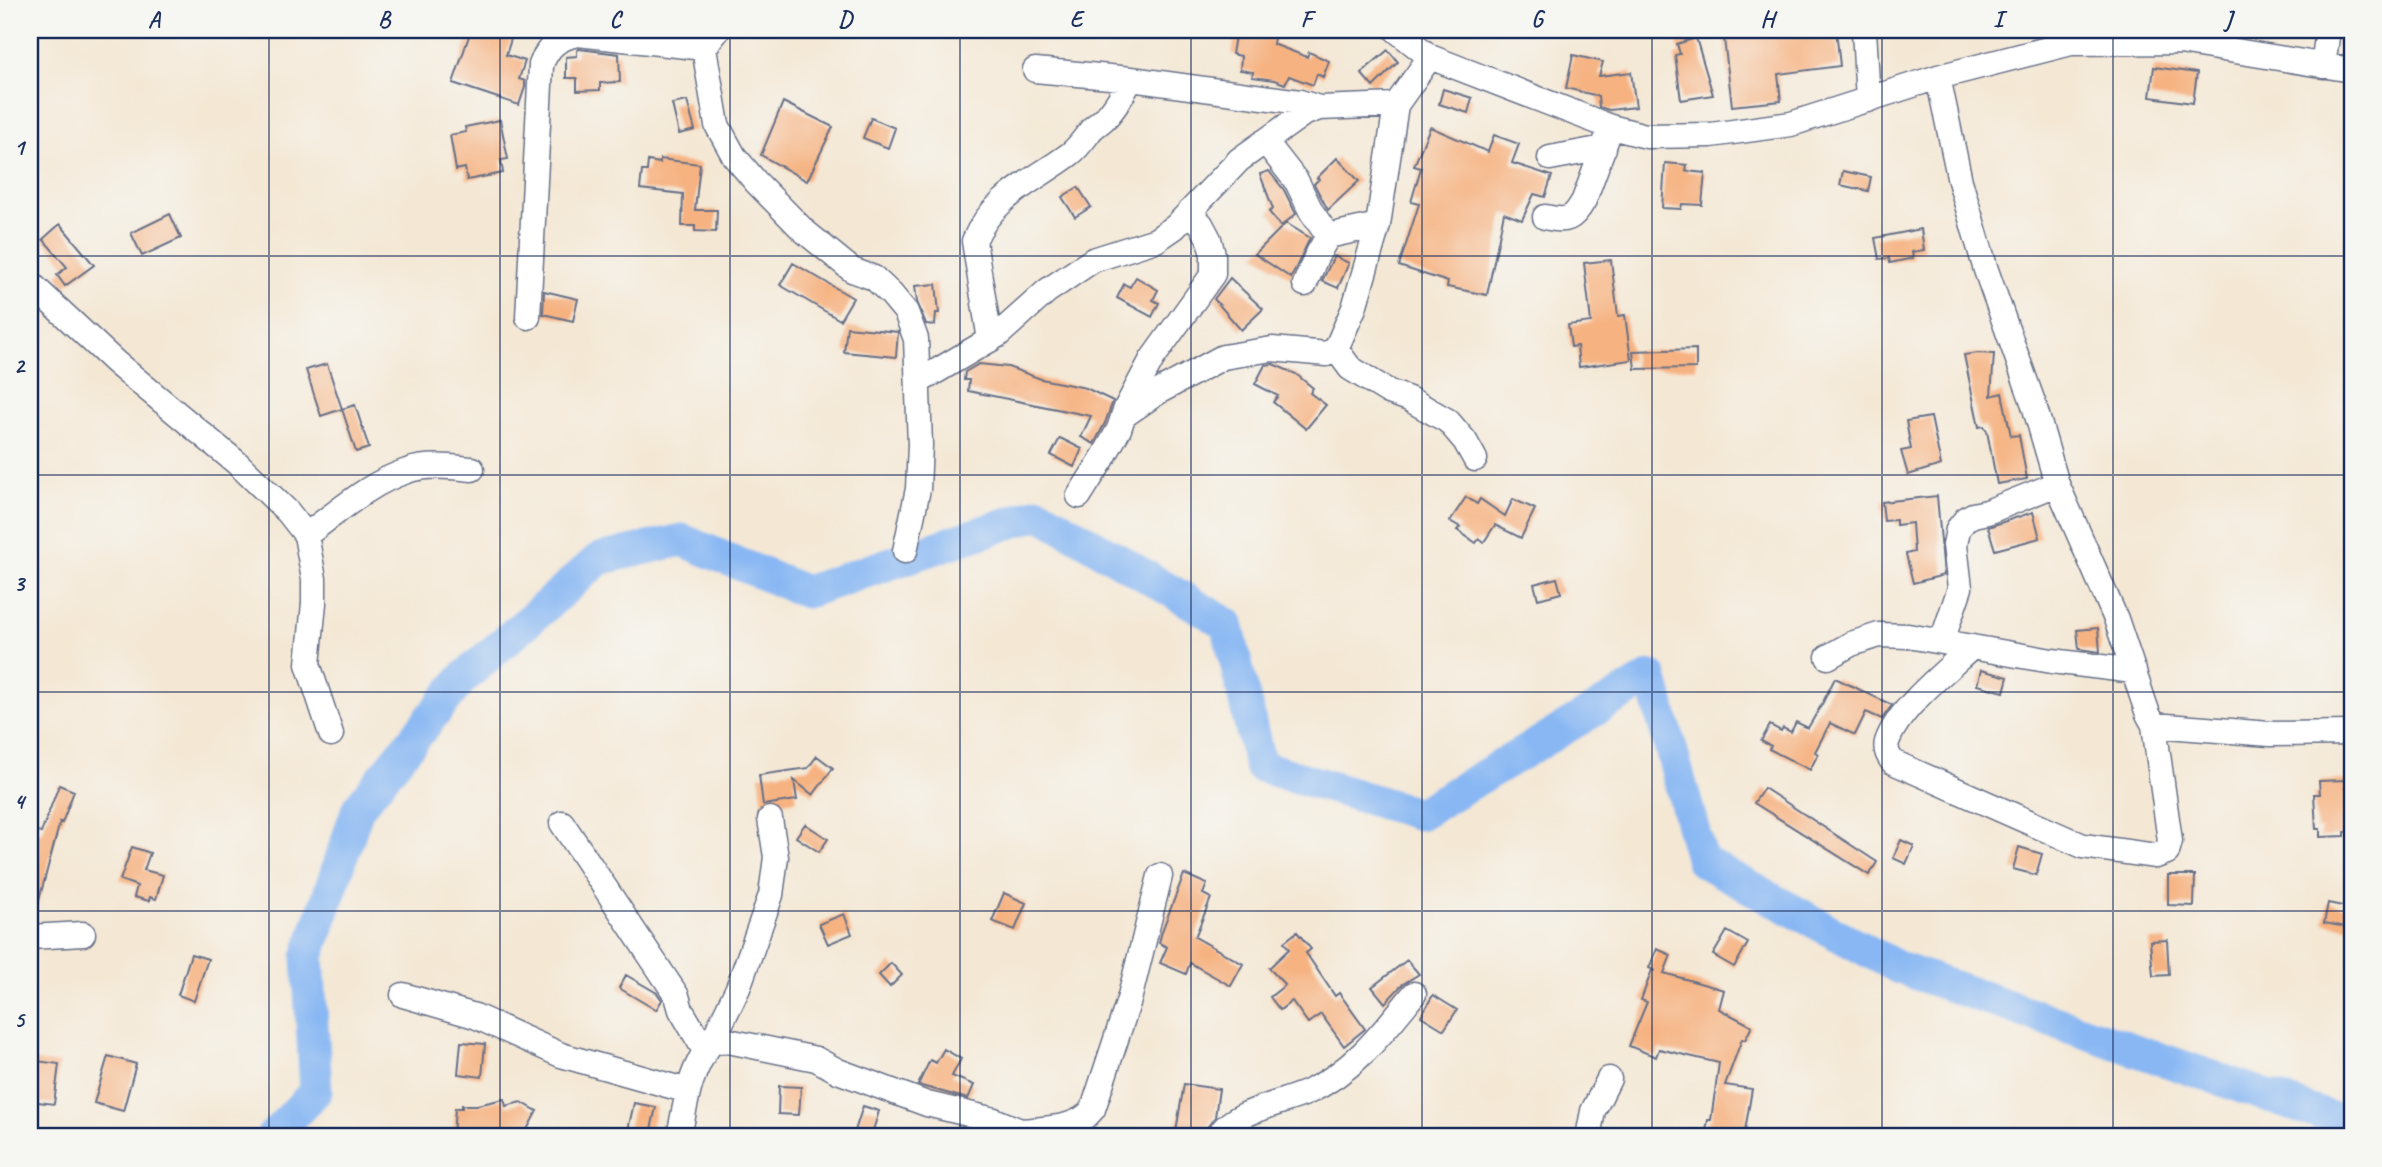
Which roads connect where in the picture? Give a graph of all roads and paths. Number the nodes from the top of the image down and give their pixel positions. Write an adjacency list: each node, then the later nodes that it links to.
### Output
1 (1396, 30): 6 (street)
2 (1864, 30): 12 (street)
3 (2328, 30): 7 (street)
4 (711, 39): 24 (street); 27 (street)
5 (2240, 40): 7 (street); 10 (street)
6 (1430, 57): 13 (street); 15 (street)
7 (2323, 66): 9 (street)
8 (1035, 70): 11 (street)
9 (2352, 70)
10 (1938, 77): 12 (street); 31 (street)
11 (1131, 79): 14 (street); 25 (street)
12 (1868, 100): 15 (street)
13 (1396, 105): 14 (street); 20 (street)
14 (1319, 108): 16 (street)
15 (1607, 138): 17 (street); 19 (street)
16 (1265, 141): 18 (street); 21 (street)
17 (1550, 158)
18 (1189, 212): 25 (street); 28 (street)
19 (1545, 217)
20 (1378, 225): 21 (street); 26 (street)
21 (1328, 236): 23 (street)
22 (30, 283): 33 (street)
23 (1305, 285)
24 (528, 317)
25 (990, 340): 27 (street)
26 (1336, 349): 28 (street); 29 (street)
27 (918, 382): 34 (street)
28 (1123, 416): 32 (street)
29 (1475, 459)
30 (472, 468): 33 (street)
31 (2057, 484): 35 (street); 38 (street)
32 (1079, 496)
33 (306, 535): 41 (street)
34 (905, 551)
35 (1942, 641): 36 (street); 37 (street)
36 (1972, 647): 38 (street); 39 (street)
37 (1828, 657)
38 (2134, 671): 39 (street)
39 (2154, 725): 40 (street)
40 (2352, 733)
41 (331, 734)
42 (770, 819): 49 (street)
43 (562, 822): 49 (street)
44 (1160, 876): 53 (street)
45 (83, 933): 46 (street)
46 (30, 937)
47 (1414, 994): 55 (street)
48 (403, 995): 51 (street)
49 (709, 1047): 51 (street); 52 (street)
50 (1609, 1079): 56 (street)
51 (688, 1090): 54 (street)
52 (993, 1129): 53 (street)
53 (1028, 1134)
54 (679, 1137)
55 (1219, 1137)
56 (1588, 1137)

